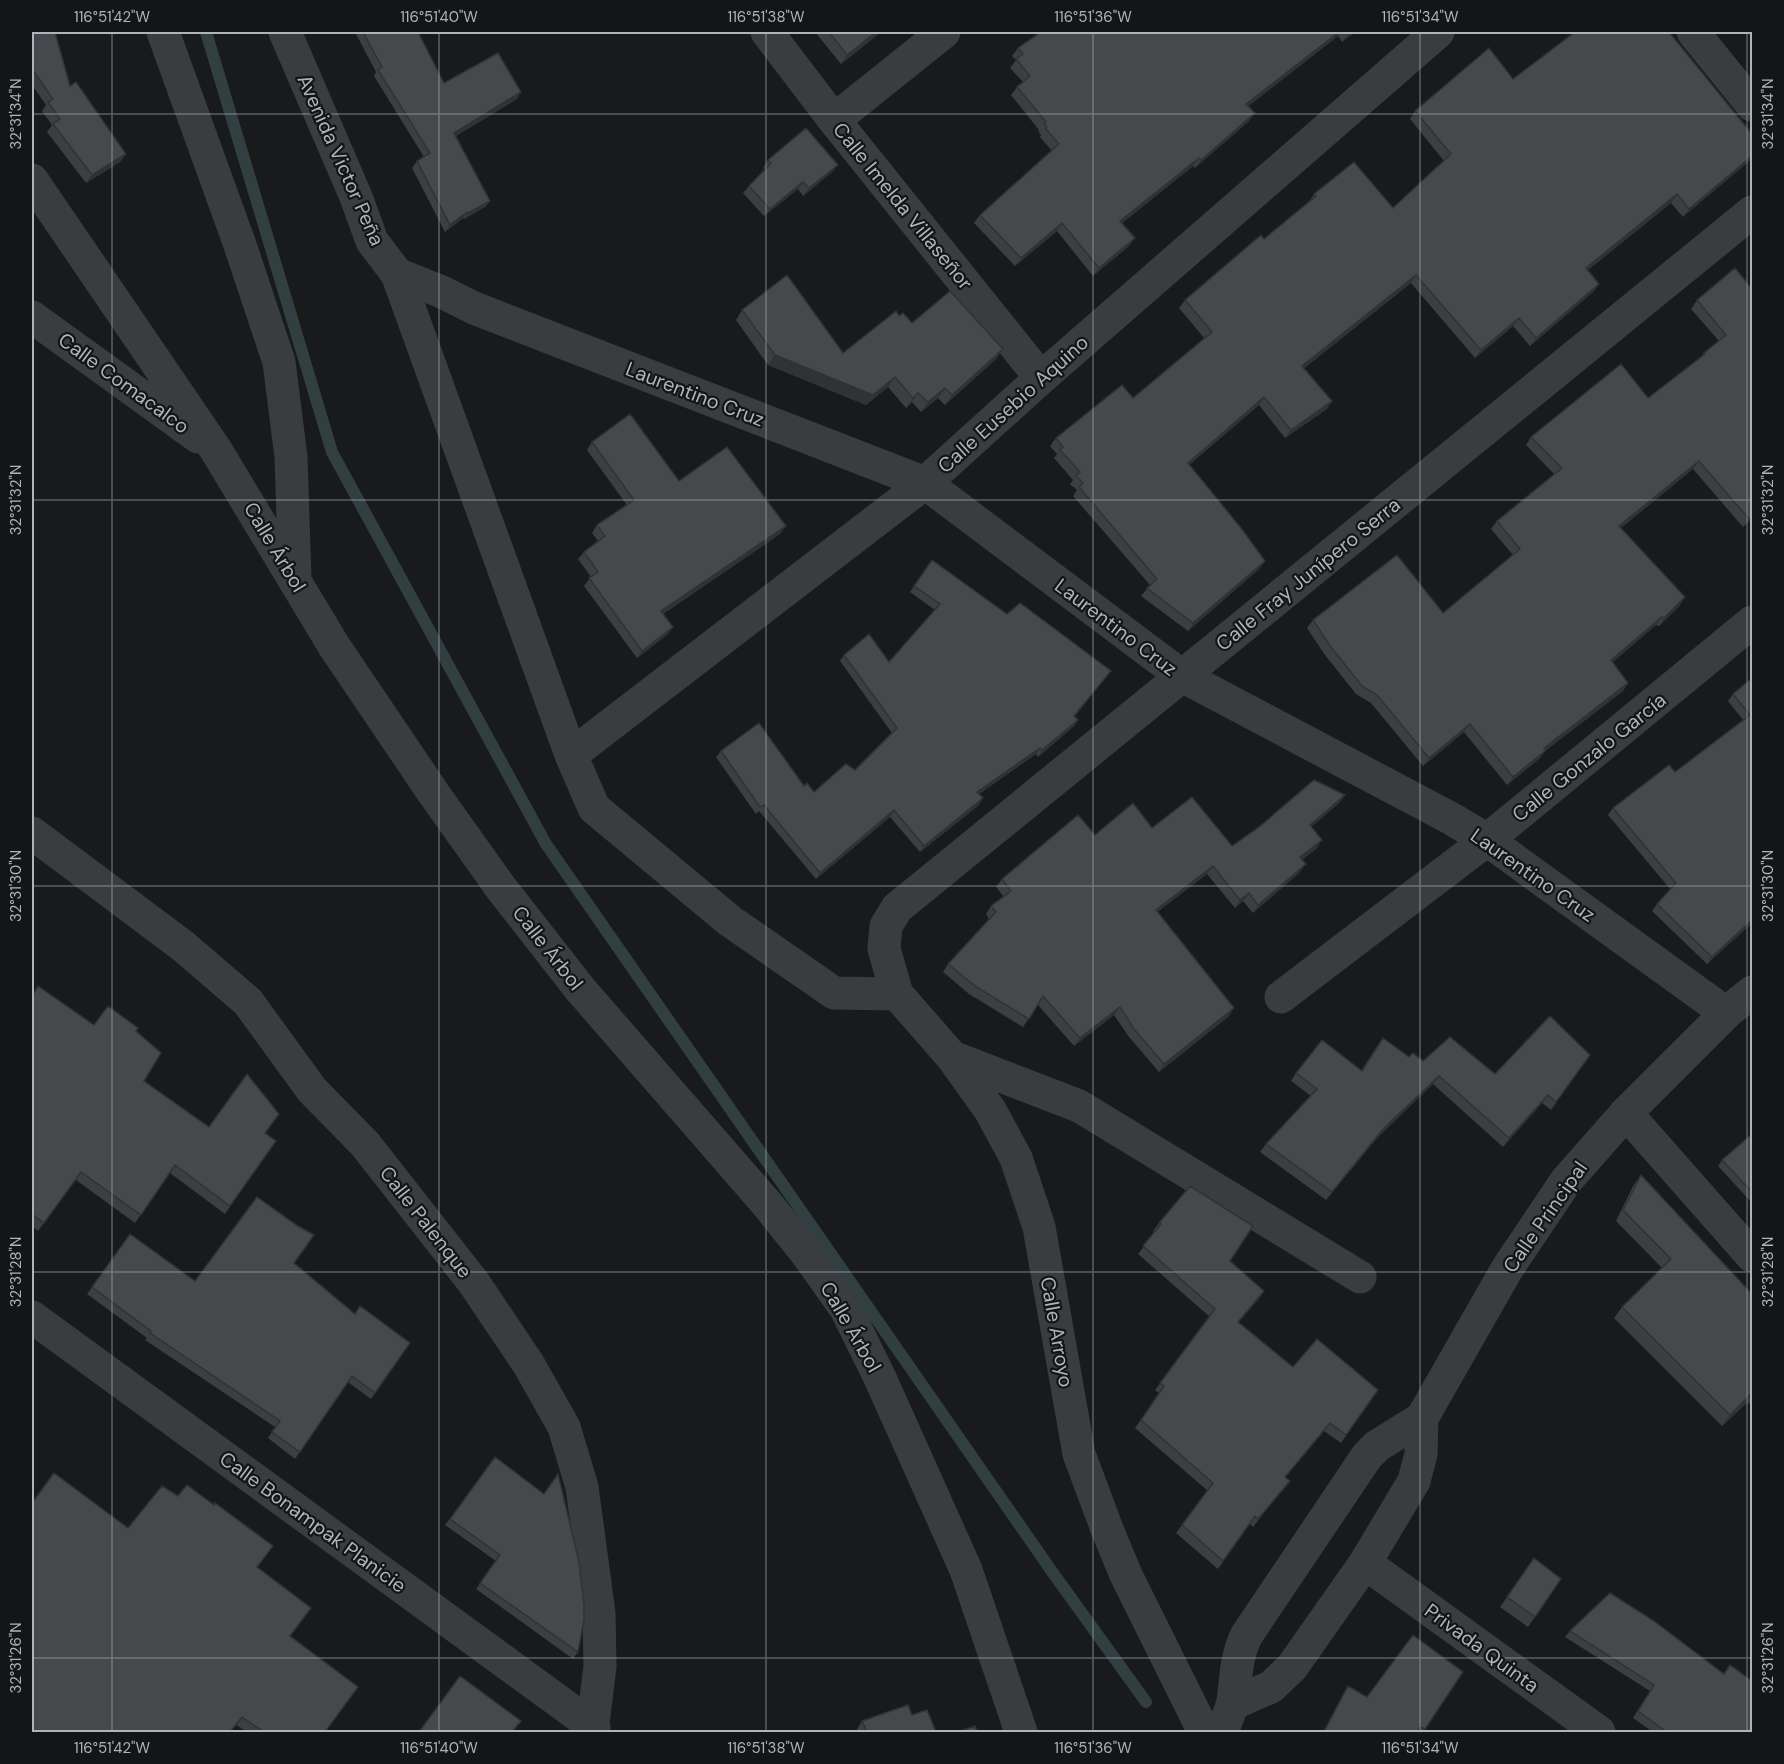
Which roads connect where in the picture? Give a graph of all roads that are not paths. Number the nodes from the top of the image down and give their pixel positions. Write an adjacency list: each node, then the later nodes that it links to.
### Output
1 (162, 32): 16 (street)
2 (285, 32): 11 (street, Avenida Victor Peña)
3 (767, 32): 8 (street, Calle Imelda Villaseñor)
4 (944, 32): 8 (street)
5 (1438, 32): 13 (street, Calle Eusebio Aquino)
6 (1693, 32): 7 (street)
7 (1752, 105)
8 (834, 120): 13 (street, Calle Imelda Villaseñor)
9 (32, 180): 14 (street, Calle Árbol)
10 (1752, 212): 18 (street, Calle Fray Junípero Serra)
11 (396, 274): 15 (street, Laurentino Cruz); 19 (street, Avenida Victor Peña)
12 (32, 317): 14 (street, Calle Comacalco)
13 (1041, 378): 15 (street, Calle Eusebio Aquino)
14 (216, 450): 16 (street, Calle Árbol)
15 (925, 483): 18 (street, Laurentino Cruz); 19 (street, Calle Eusebio Aquino)
16 (295, 580): 36 (street, Calle Árbol)
17 (1752, 622): 21 (street, Calle Gonzalo García)
18 (1182, 676): 21 (street, Laurentino Cruz); 22 (street, Calle Fray Junípero Serra)
19 (571, 755): 24 (street, Avenida Victor Peña)
20 (32, 833): 35 (street, Calle Palenque)
21 (1487, 840): 25 (street, Calle Gonzalo García); 26 (street, Laurentino Cruz)
22 (885, 949): 24 (street, Calle Arroyo)
23 (1752, 992): 26 (street, Calle Principal)
24 (897, 994): 27 (street, Calle Arroyo)
25 (1281, 997)
26 (1739, 1012): 28 (street, Calle Principal)
27 (952, 1057): 30 (street); 37 (street, Calle Arroyo)
28 (1626, 1113): 29 (street); 32 (street, Calle Principal)
29 (1752, 1256)
30 (1360, 1277)
31 (32, 1317): 35 (street, Calle Bonampak Planicie)
32 (1422, 1418): 33 (street, Calle Principal); 34 (street, Calle Principal)
33 (1365, 1563): 34 (street, Calle Principal); 38 (street, Privada Quinta)
34 (1227, 1718)
35 (593, 1730)
36 (1021, 1732)
37 (1204, 1732)
38 (1599, 1732)

